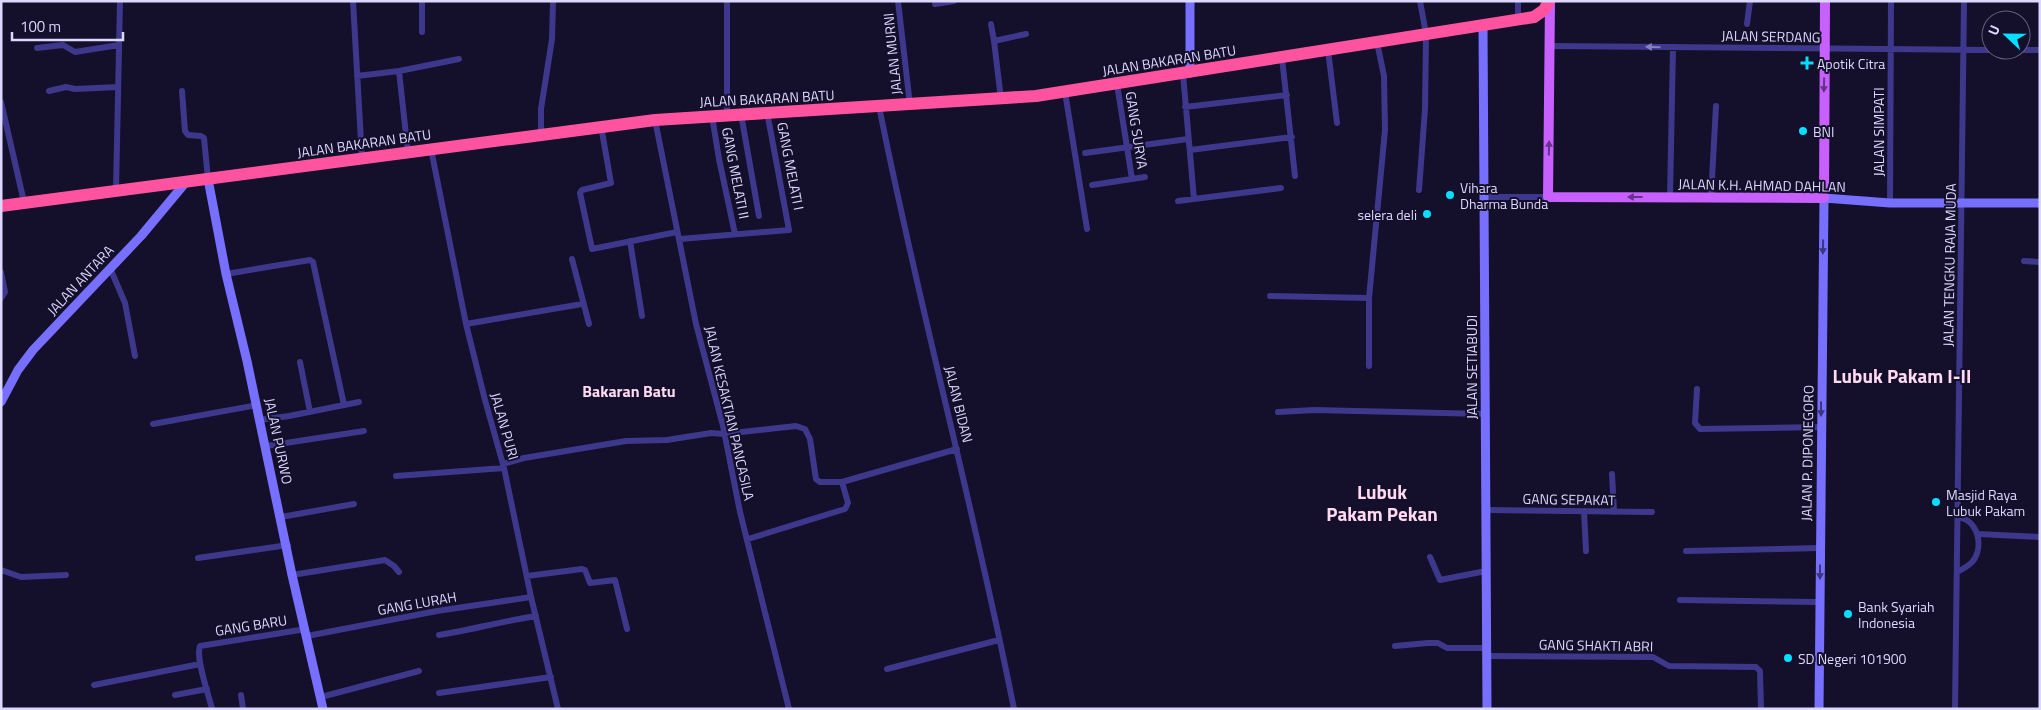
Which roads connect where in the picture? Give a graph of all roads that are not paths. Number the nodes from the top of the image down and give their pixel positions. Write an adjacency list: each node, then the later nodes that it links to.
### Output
1 (120, 1): 28 (street)
2 (353, 1): 41 (street)
3 (422, 1): 22 (street)
4 (553, 1): 61 (street)
5 (727, 1): 57 (street)
6 (898, 1): 50 (street, JALAN MURNI)
7 (954, 1): 16 (street)
8 (1190, 1): 40 (street)
9 (1420, 1): 24 (street)
10 (1518, 1): 18 (street)
11 (1550, 1): 17 (highway); 25 (main road)
12 (1750, 1): 20 (street)
13 (1825, 1): 32 (main road)
14 (1892, 1): 35 (street, JALAN SIMPATI)
15 (1964, 1): 33 (street, JALAN TENGKU RAJA MUDA)
16 (935, 4)
17 (1534, 17): 18 (highway, JALAN BAKARAN BATU); 25 (main road)
18 (1518, 20): 21 (highway, JALAN BAKARAN BATU)
19 (991, 24): 26 (street)
20 (1748, 24)
21 (1484, 25): 24 (highway, JALAN BAKARAN BATU); 79 (street, JALAN SETIABUDI)
22 (422, 32)
23 (1026, 34): 26 (street)
24 (1426, 34): 27 (highway, JALAN BAKARAN BATU); 78 (street)
25 (1550, 34): 29 (main road)
26 (994, 41): 48 (street)
27 (1377, 42): 34 (highway, JALAN BAKARAN BATU); 105 (street)
28 (119, 45): 31 (street); 43 (street)
29 (1550, 46): 30 (street, JALAN SERDANG, one-way to 29); 80 (main road, one-way to 29)
30 (1673, 47): 32 (street, JALAN SERDANG); 81 (street)
31 (37, 48)
32 (1824, 49): 35 (street, JALAN SERDANG); 83 (main road, one-way to 83)
33 (1964, 49): 35 (street, JALAN SERDANG); 36 (street, JALAN SERDANG); 89 (street, JALAN TENGKU RAJA MUDA)
34 (1328, 50): 37 (highway, JALAN BAKARAN BATU); 59 (street)
35 (1891, 50): 87 (street, JALAN SIMPATI)
36 (1981, 50)
37 (1282, 58): 40 (highway, JALAN BAKARAN BATU); 47 (street)
38 (459, 59): 39 (street)
39 (399, 71): 41 (street); 67 (street)
40 (1186, 74): 42 (highway, JALAN BAKARAN BATU); 53 (street)
41 (357, 76): 69 (street)
42 (1117, 84): 46 (highway, JALAN BAKARAN BATU); 64 (street, GANG SURYA)
43 (118, 86): 44 (street); 77 (street)
44 (49, 91)
45 (182, 91): 72 (street)
46 (1065, 92): 48 (highway, JALAN BAKARAN BATU); 92 (street)
47 (1287, 95): 53 (street); 62 (street)
48 (1000, 99): 50 (highway, JALAN BAKARAN BATU)
49 (1, 102): 86 (street)
50 (910, 105): 51 (highway, JALAN BAKARAN BATU)
51 (879, 106): 54 (highway, JALAN BAKARAN BATU); 127 (street, JALAN BIDAN)
52 (1716, 106): 82 (street)
53 (1185, 107): 63 (street)
54 (767, 112): 55 (highway, JALAN BAKARAN BATU); 94 (street, GANG MELATI I)
55 (741, 114): 57 (highway, JALAN BAKARAN BATU); 91 (street)
56 (712, 116): 57 (highway, JALAN BAKARAN BATU); 58 (highway, JALAN BAKARAN BATU); 94 (street, GANG MELATI II)
57 (727, 116)
58 (655, 120): 60 (highway, JALAN BAKARAN BATU); 93 (street, JALAN KESAKTIAN PANCASILA)
59 (1337, 123)
60 (602, 126): 61 (highway, JALAN BAKARAN BATU); 96 (street)
61 (541, 134): 65 (highway, JALAN BAKARAN BATU)
62 (1292, 136): 66 (street); 70 (street)
63 (1188, 139): 64 (street); 66 (street)
64 (1127, 148): 68 (street); 73 (street, GANG SURYA)
65 (431, 149): 67 (highway, JALAN BAKARAN BATU); 108 (street, JALAN PURI)
66 (1190, 150): 84 (street)
67 (408, 153): 69 (highway, JALAN BAKARAN BATU)
68 (1085, 153)
69 (362, 159): 72 (highway, JALAN BAKARAN BATU)
70 (1295, 176)
71 (1146, 177): 73 (street)
72 (208, 179): 74 (highway, JALAN BAKARAN BATU); 102 (street, JALAN PURWO)
73 (1132, 179): 75 (street)
74 (186, 182): 77 (highway, JALAN BAKARAN BATU); 100 (street, JALAN ANTARA)
75 (1092, 185)
76 (1281, 188): 84 (street)
77 (116, 190): 86 (highway, JALAN BAKARAN BATU)
78 (1419, 190)
79 (1484, 197): 80 (street, JALAN K.H. AHMAD DAHLAN); 120 (street, JALAN SETIABUDI)
80 (1548, 197): 81 (main road, JALAN K.H. AHMAD DAHLAN, one-way to 80)
81 (1670, 197): 82 (main road, JALAN K.H. AHMAD DAHLAN)
82 (1712, 197): 83 (main road, JALAN K.H. AHMAD DAHLAN)
83 (1824, 198): 87 (street, JALAN K.H. AHMAD DAHLAN); 123 (street, JALAN P. DIPONEGORO, one-way to 123)
84 (1194, 199): 85 (street)
85 (1178, 201)
86 (24, 202): 90 (highway, JALAN BAKARAN BATU)
87 (1890, 203): 89 (street, JALAN K.H. AHMAD DAHLAN)
88 (2040, 203): 89 (street, JALAN K.H. AHMAD DAHLAN)
89 (1963, 204): 137 (street, JALAN TENGKU RAJA MUDA)
90 (1, 206)
91 (759, 216)
92 (1087, 229)
93 (678, 232): 95 (street, JALAN KESAKTIAN PANCASILA); 96 (street)
94 (735, 234): 95 (street)
95 (680, 240): 125 (street, JALAN KESAKTIAN PANCASILA)
96 (630, 241): 107 (street)
97 (572, 259): 106 (street)
98 (2024, 261): 99 (street)
99 (2040, 262)
100 (110, 268): 110 (street); 114 (street, JALAN ANTARA)
101 (1, 272): 104 (street)
102 (226, 274): 116 (street, JALAN PURWO); 117 (street)
103 (1270, 296): 105 (street)
104 (1, 298)
105 (1368, 298): 112 (street)
106 (582, 304): 108 (street); 109 (street)
107 (642, 316)
108 (466, 324): 128 (street, JALAN PURI)
109 (589, 324)
110 (135, 356)
111 (300, 362): 118 (street)
112 (1369, 366)
113 (1697, 389): 123 (street)
114 (1, 402)
115 (360, 402): 117 (street)
116 (257, 405): 121 (street, JALAN PURWO); 122 (street)
117 (344, 405): 118 (street)
118 (310, 412): 121 (street)
119 (1278, 412): 120 (street)
120 (1485, 414): 133 (street, JALAN SETIABUDI)
121 (259, 420): 126 (street, JALAN PURWO)
122 (153, 424)
123 (1821, 427): 143 (street, JALAN P. DIPONEGORO)
124 (364, 431): 126 (street)
125 (724, 434): 128 (street); 131 (street); 141 (street, JALAN KESAKTIAN PANCASILA)
126 (266, 446): 138 (street, JALAN PURWO)
127 (957, 449): 131 (street); 162 (street, JALAN BIDAN)
128 (504, 466): 130 (street); 154 (street, JALAN PURI)
129 (1612, 474): 135 (street)
130 (396, 476)
131 (842, 482): 141 (street)
132 (354, 504): 138 (street)
133 (1486, 510): 134 (street, GANG SEPAKAT); 149 (street, JALAN SETIABUDI)
134 (1584, 511): 135 (street, GANG SEPAKAT); 144 (street)
135 (1614, 512): 136 (street, GANG SEPAKAT)
136 (1652, 512)
137 (1958, 517): 139 (street); 151 (street, JALAN TENGKU RAJA MUDA)
138 (281, 518): 142 (street, JALAN PURWO)
139 (1978, 534): 140 (street); 151 (street)
140 (2040, 536)
141 (748, 539): 179 (street, JALAN KESAKTIAN PANCASILA)
142 (288, 545): 147 (street); 152 (street, JALAN PURWO)
143 (1820, 548): 145 (street); 157 (street, JALAN P. DIPONEGORO, one-way to 157)
144 (1586, 551)
145 (1686, 551)
146 (1430, 556): 149 (street)
147 (198, 558)
148 (1, 570): 153 (street)
149 (1486, 571): 164 (street, JALAN SETIABUDI)
150 (399, 572): 152 (street)
151 (1957, 572): 184 (street, JALAN TENGKU RAJA MUDA)
152 (292, 574): 160 (street, JALAN PURWO)
153 (66, 575)
154 (527, 576): 155 (street, JALAN PURI); 159 (street)
155 (531, 597): 158 (street, JALAN PURI); 160 (street, GANG LURAH)
156 (1680, 600): 157 (street)
157 (1819, 602): 183 (street, JALAN P. DIPONEGORO)
158 (536, 616): 161 (street); 168 (street, JALAN PURI)
159 (627, 629)
160 (306, 633): 165 (street, GANG BARU); 174 (street, JALAN PURWO)
161 (438, 635)
162 (999, 640): 166 (street); 180 (street, JALAN BIDAN)
163 (1396, 646): 164 (street, GANG SHAKTI ABRI)
164 (1486, 652): 181 (street, JALAN SETIABUDI); 182 (street, GANG SHAKTI ABRI)
165 (200, 664): 169 (street); 170 (street)
166 (887, 669)
167 (419, 671): 174 (street)
168 (551, 677): 171 (street); 178 (street, JALAN PURI)
169 (94, 685)
170 (207, 689): 172 (street); 175 (street)
171 (439, 693)
172 (174, 694)
173 (241, 695): 176 (street)
174 (321, 697): 177 (street, JALAN PURWO)
175 (212, 709)
176 (243, 709)
177 (324, 709)
178 (558, 709)
179 (789, 709)
180 (1014, 709)
181 (1487, 709)
182 (1761, 709)
183 (1819, 709)
184 (1956, 709)

